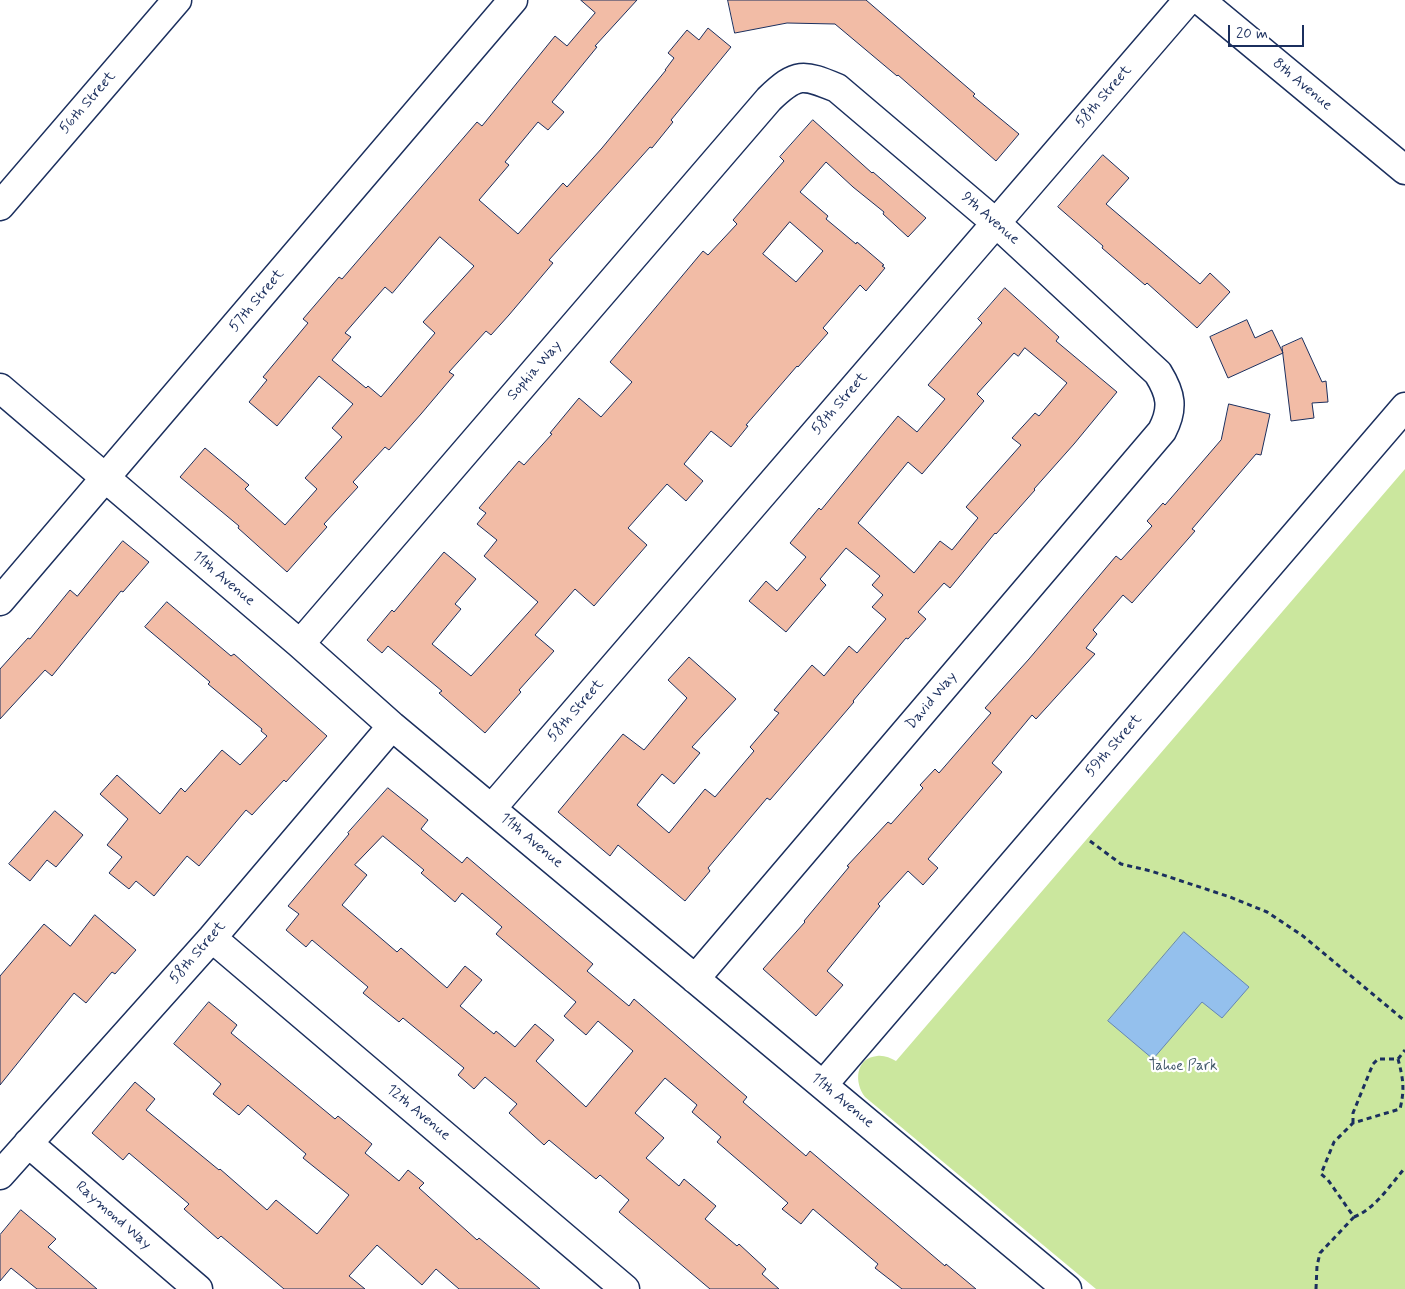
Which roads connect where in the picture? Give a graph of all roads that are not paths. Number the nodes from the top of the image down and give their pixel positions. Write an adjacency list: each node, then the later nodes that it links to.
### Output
1 (176, 0): 7 (street, 56th Street)
2 (513, 0): 12 (street, 57th Street)
3 (1188, 0): 8 (street, 58th Street)
4 (1200, 0): 6 (street, 8th Avenue)
5 (769, 98): 8 (street, 9th Avenue); 14 (street, Sophia Way)
6 (1405, 170)
7 (0, 206)
8 (996, 223): 11 (street, 9th Avenue); 16 (street, 58th Street)
9 (0, 388): 12 (street, 11th Avenue)
10 (1405, 407): 19 (street, 59th Street)
11 (1167, 421): 18 (street, David Way)
12 (105, 479): 13 (street, 57th Street); 14 (street, 11th Avenue)
13 (0, 600)
14 (300, 644): 15 (street, 11th Avenue)
15 (392, 726): 16 (street, 11th Avenue); 17 (street, 58th Street)
16 (492, 808): 18 (street, 11th Avenue)
17 (212, 938): 20 (street, 58th Street); 23 (street, 12th Avenue)
18 (695, 979): 19 (street, 11th Avenue)
19 (823, 1085): 24 (street, 11th Avenue)
20 (28, 1143): 21 (street, 58th Street); 22 (street, Raymond Way)
21 (0, 1176)
22 (198, 1289)
23 (625, 1289)
24 (1067, 1289)

